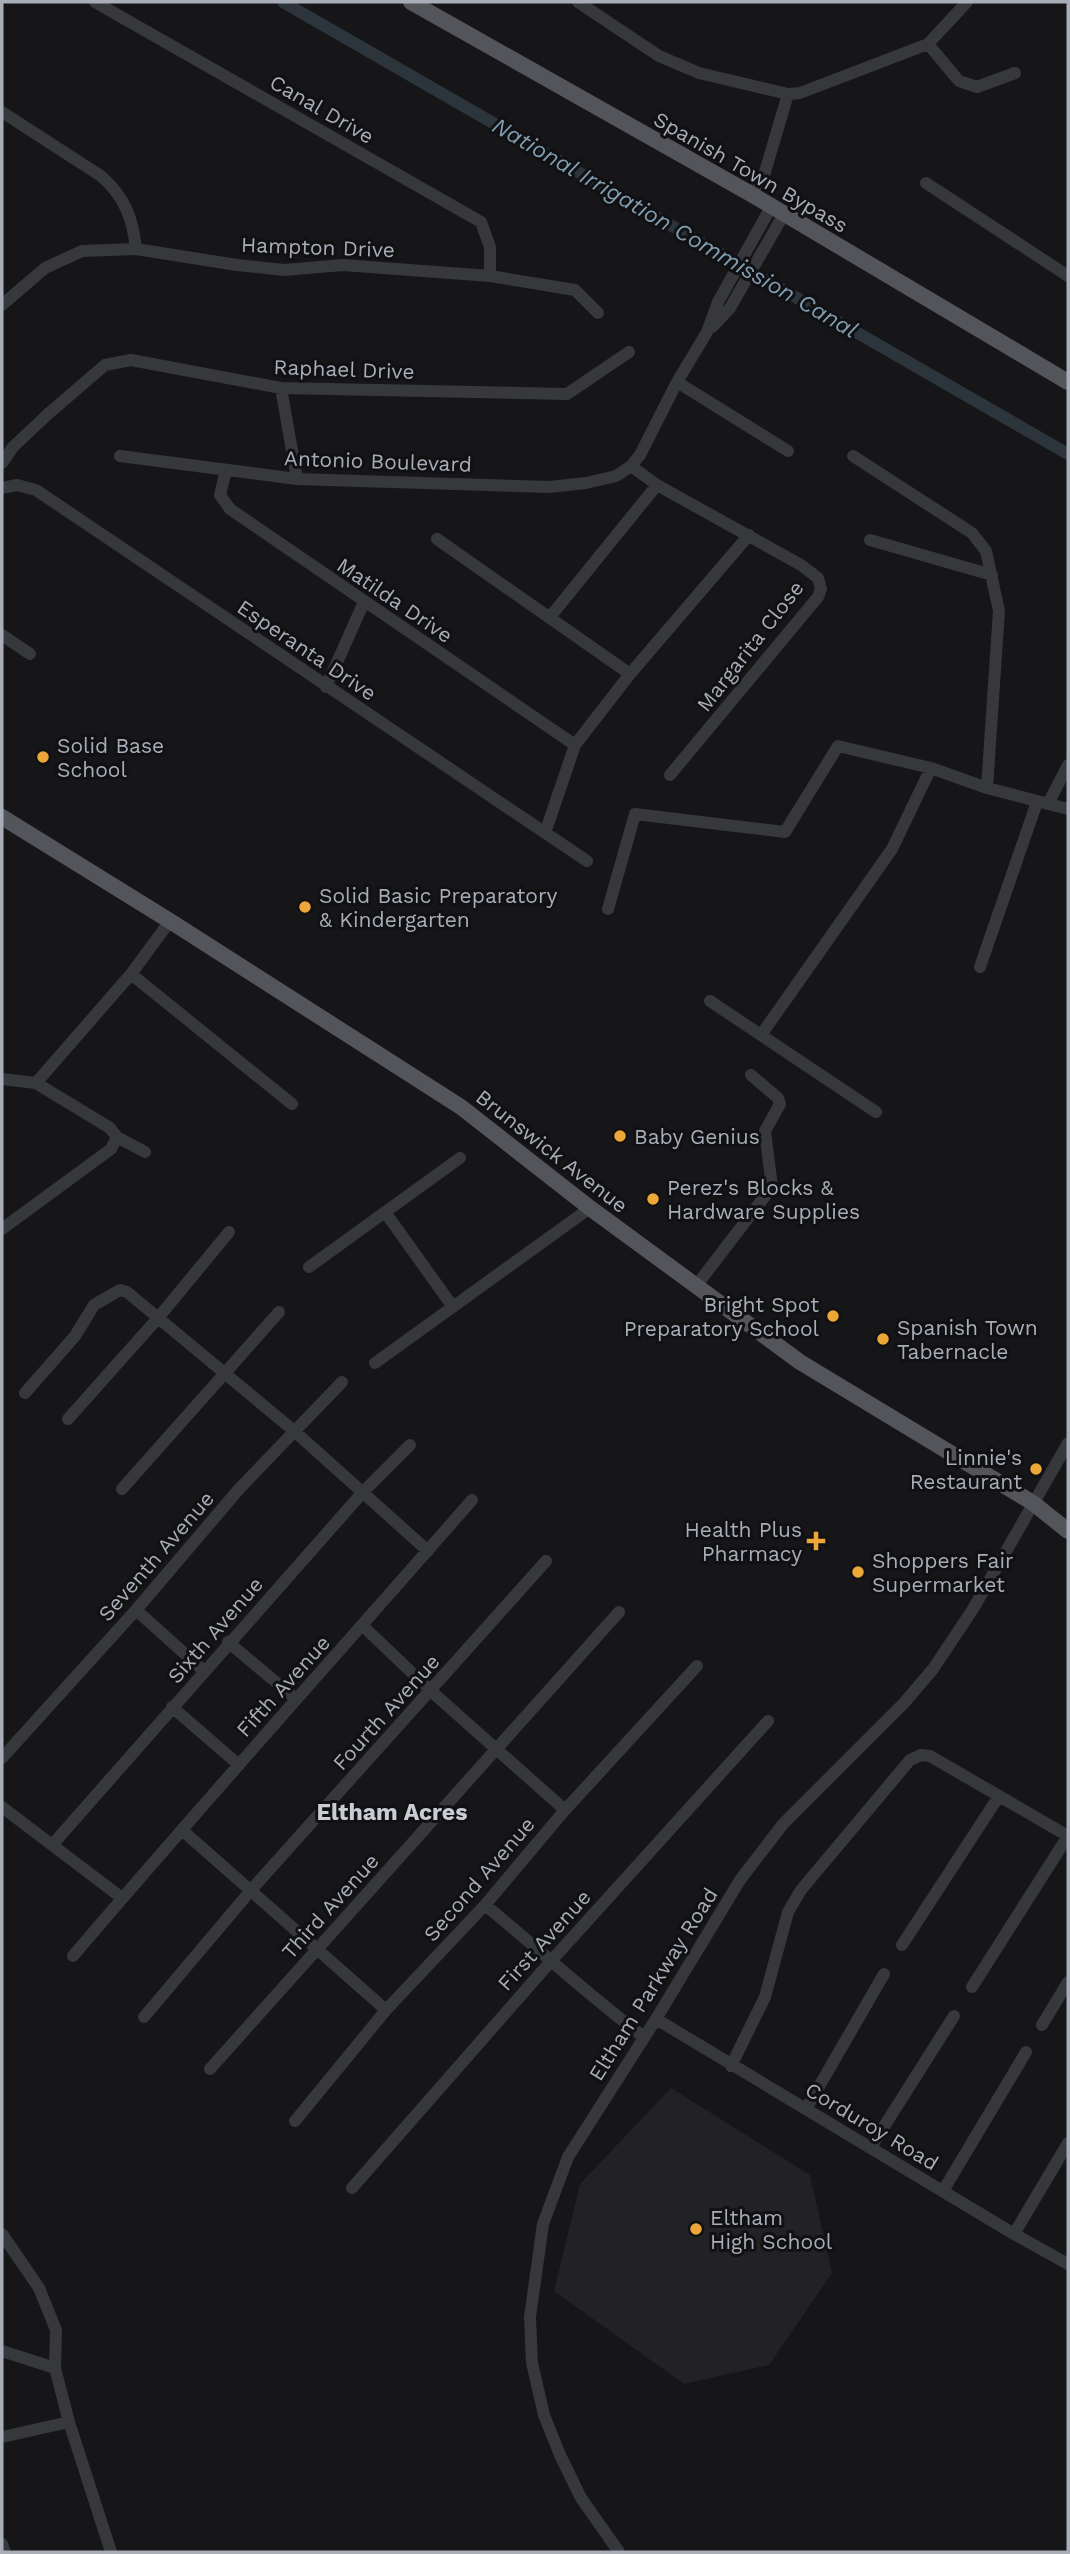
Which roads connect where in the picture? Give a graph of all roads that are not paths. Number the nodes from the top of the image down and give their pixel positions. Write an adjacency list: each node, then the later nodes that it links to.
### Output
1 (94, 2): 13 (street, Canal Drive)
2 (411, 2): 10 (main road, Spanish Town Bypass)
3 (578, 2): 7 (street)
4 (967, 2): 5 (street)
5 (928, 44): 6 (street); 7 (street)
6 (1015, 73)
7 (788, 94): 10 (street)
8 (2, 111): 12 (street)
9 (926, 183): 14 (street)
10 (751, 194): 11 (main road, Spanish Town Bypass)
11 (777, 211): 19 (street); 19 (street); 22 (main road, Spanish Town Bypass)
12 (136, 249): 13 (street, Hampton Drive); 16 (street, Hampton Drive)
13 (490, 276): 18 (street, Hampton Drive)
14 (1068, 276)
15 (2, 285): 16 (street)
16 (12, 295): 17 (street, Hampton Drive)
17 (2, 305)
18 (598, 313)
19 (707, 332): 21 (street)
20 (629, 352): 23 (street, Raphael Drive)
21 (677, 382): 24 (street); 28 (street)
22 (1068, 382)
23 (281, 388): 27 (street, Raphael Drive); 30 (street)
24 (788, 451)
25 (120, 456): 29 (street, Antonio Boulevard)
26 (853, 456): 36 (street)
27 (2, 463)
28 (631, 466): 30 (street, Antonio Boulevard); 31 (street, Margarita Close)
29 (226, 470): 30 (street, Antonio Boulevard); 37 (street, Matilda Drive)
30 (297, 479)
31 (657, 485): 33 (street, Margarita Close); 38 (street)
32 (2, 488): 42 (street, Esperanta Drive)
33 (749, 535): 41 (street); 46 (street, Margarita Close)
34 (437, 539): 38 (street)
35 (870, 540): 36 (street)
36 (992, 575): 47 (street)
37 (364, 602): 42 (street); 43 (street, Matilda Drive)
38 (550, 617): 41 (street)
39 (2, 635): 40 (street)
40 (30, 654)
41 (630, 674): 43 (street)
42 (326, 687): 51 (street, Esperanta Drive)
43 (575, 745): 51 (street)
44 (1068, 765): 48 (street)
45 (931, 768): 47 (street); 53 (street); 58 (street)
46 (670, 775)
47 (986, 788): 48 (street)
48 (1043, 803): 49 (street); 55 (street)
49 (1068, 809)
50 (4, 822): 54 (main road, Brunswick Avenue)
51 (545, 833): 52 (street, Esperanta Drive)
52 (587, 861)
53 (608, 909)
54 (170, 920): 56 (street); 67 (main road, Brunswick Avenue)
55 (980, 967)
56 (131, 974): 61 (street); 62 (street)
57 (710, 1001): 58 (street)
58 (761, 1035): 63 (street)
59 (751, 1074): 72 (street)
60 (2, 1079): 61 (street)
61 (36, 1083): 64 (street)
62 (292, 1104)
63 (876, 1112)
64 (117, 1137): 65 (street); 69 (street)
65 (145, 1152)
66 (460, 1158): 68 (street)
67 (590, 1208): 72 (main road, Brunswick Avenue); 73 (street)
68 (385, 1212): 71 (street); 73 (street)
69 (2, 1229)
70 (229, 1233): 75 (street)
71 (309, 1267)
72 (696, 1286): 87 (main road, Brunswick Avenue)
73 (453, 1307): 76 (street)
74 (279, 1312): 77 (street)
75 (158, 1318): 77 (street); 79 (street); 80 (street)
76 (374, 1363)
77 (225, 1373): 81 (street); 84 (street)
78 (342, 1382): 81 (street, Seventh Avenue)
79 (25, 1393)
80 (68, 1419)
81 (293, 1430): 85 (street); 91 (street, Seventh Avenue)
82 (1068, 1443): 87 (street, Eltham Parkway Road)
83 (410, 1445): 85 (street, Sixth Avenue)
84 (122, 1489)
85 (363, 1492): 89 (street); 94 (street, Sixth Avenue)
86 (472, 1500): 89 (street, Fifth Avenue)
87 (1033, 1503): 88 (main road, Brunswick Avenue); 123 (street, Eltham Parkway Road)
88 (1068, 1531)
89 (428, 1551): 93 (street, Fifth Avenue)
90 (546, 1561): 97 (street, Fourth Avenue)
91 (136, 1609): 96 (street); 102 (street, Seventh Avenue)
92 (619, 1612): 101 (street, Third Avenue)
93 (363, 1626): 97 (street); 98 (street, Fifth Avenue)
94 (228, 1642): 96 (street, Sixth Avenue); 98 (street)
95 (697, 1666): 106 (street, Second Avenue)
96 (204, 1671): 99 (street, Sixth Avenue)
97 (431, 1691): 101 (street); 110 (street, Fourth Avenue)
98 (296, 1699): 103 (street, Fifth Avenue)
99 (172, 1707): 103 (street); 109 (street, Sixth Avenue)
100 (768, 1721): 116 (street, First Avenue)
101 (497, 1748): 106 (street); 114 (street, Third Avenue)
102 (2, 1758)
103 (239, 1765): 107 (street, Fifth Avenue)
104 (999, 1796): 108 (street); 113 (street); 127 (street)
105 (2, 1807): 109 (street)
106 (565, 1810): 112 (street, Second Avenue)
107 (183, 1831): 110 (street); 111 (street, Fifth Avenue)
108 (1068, 1836): 119 (street)
109 (52, 1844): 111 (street)
110 (252, 1889): 114 (street); 122 (street, Fourth Avenue)
111 (122, 1898): 115 (street, Fifth Avenue)
112 (485, 1905): 116 (street); 120 (street, Second Avenue)
113 (902, 1945)
114 (317, 1949): 120 (street); 128 (street, Third Avenue)
115 (74, 1956)
116 (552, 1960): 125 (street); 133 (street, First Avenue)
117 (884, 1974): 129 (street)
118 (1068, 1982): 124 (street)
119 (972, 1987)
120 (387, 2010): 130 (street, Second Avenue)
121 (954, 2016): 132 (street)
122 (145, 2017)
123 (656, 2019): 125 (street, Eltham Parkway Road); 127 (street, Corduroy Road)
124 (1042, 2025)
125 (644, 2037): 145 (street, Eltham Parkway Road)
126 (1026, 2052): 134 (street)
127 (731, 2066): 129 (street, Corduroy Road)
128 (210, 2069)
129 (806, 2109): 132 (street, Corduroy Road)
130 (295, 2121)
131 (1068, 2143): 136 (street)
132 (871, 2147): 134 (street, Corduroy Road)
133 (352, 2188)
134 (943, 2191): 136 (street, Corduroy Road)
135 (2, 2234): 139 (street)
136 (1014, 2234): 137 (street, Corduroy Road)
137 (1068, 2264)
138 (2, 2351): 139 (street)
139 (55, 2368): 140 (street)
140 (69, 2422): 141 (street); 144 (street)
141 (2, 2437)
142 (2, 2544): 143 (street)
143 (5, 2552)
144 (111, 2552)
145 (619, 2552)

